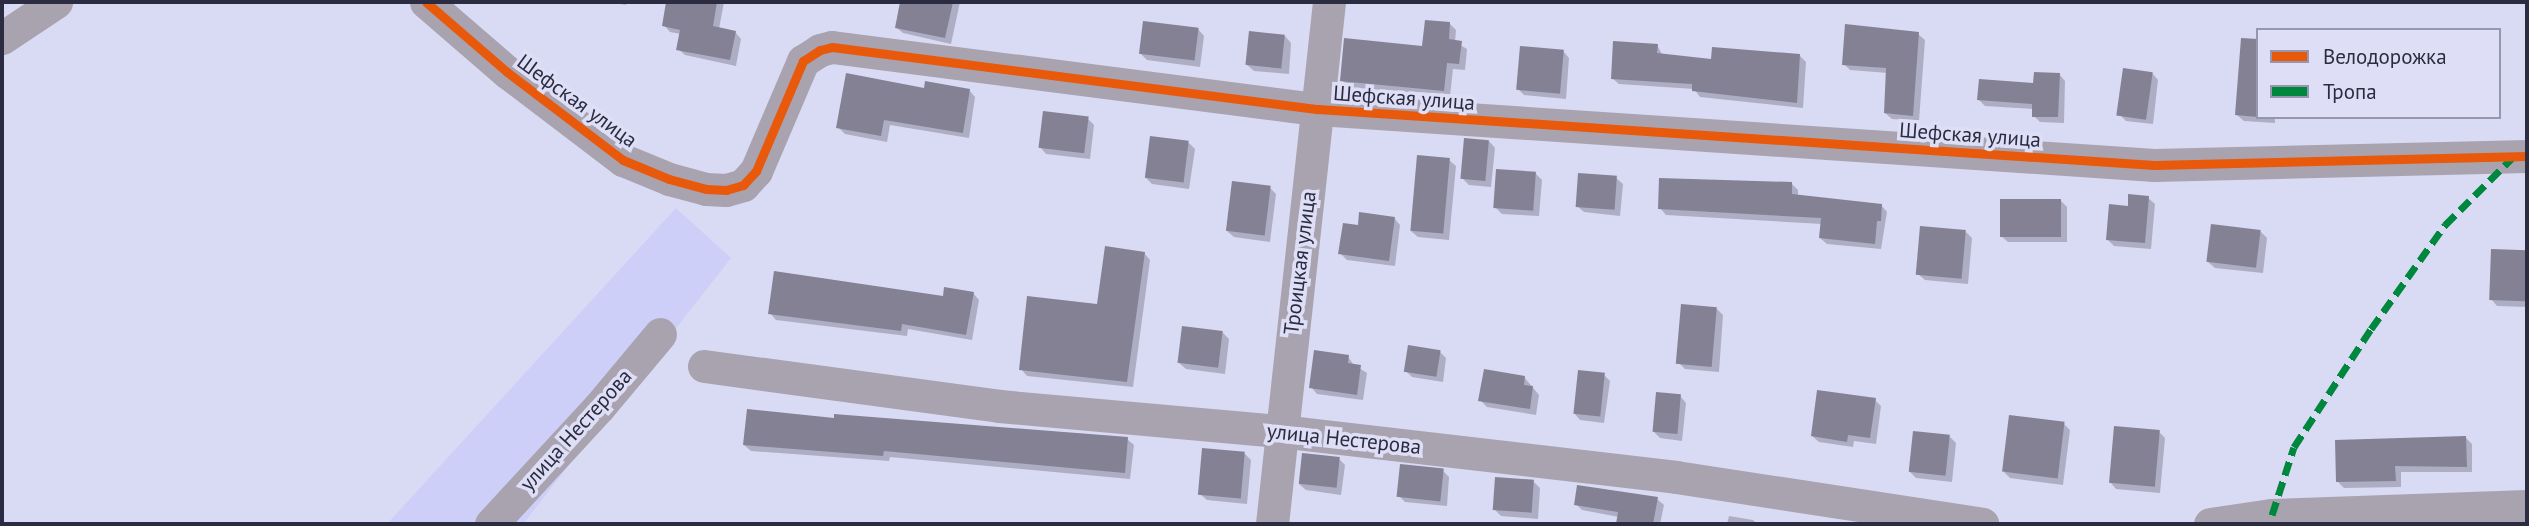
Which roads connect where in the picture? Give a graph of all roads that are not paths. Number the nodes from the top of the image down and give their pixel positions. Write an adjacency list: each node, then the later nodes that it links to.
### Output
1 (55, 2): 4 (street)
2 (426, 2): 5 (street, Шефская улица)
3 (1329, 2): 5 (street, Троицкая улица)
4 (2, 38)
5 (1318, 109): 6 (street, Шефская улица); 9 (street, Троицкая улица)
6 (2523, 147)
7 (660, 334): 11 (street, улица Нестерова)
8 (704, 366): 9 (street, улица Нестерова)
9 (1280, 431): 12 (street, Троицкая улица); 13 (street, улица Нестерова)
10 (2527, 506): 14 (street)
11 (491, 524)
12 (1272, 524)
13 (1982, 524)
14 (2210, 524)

